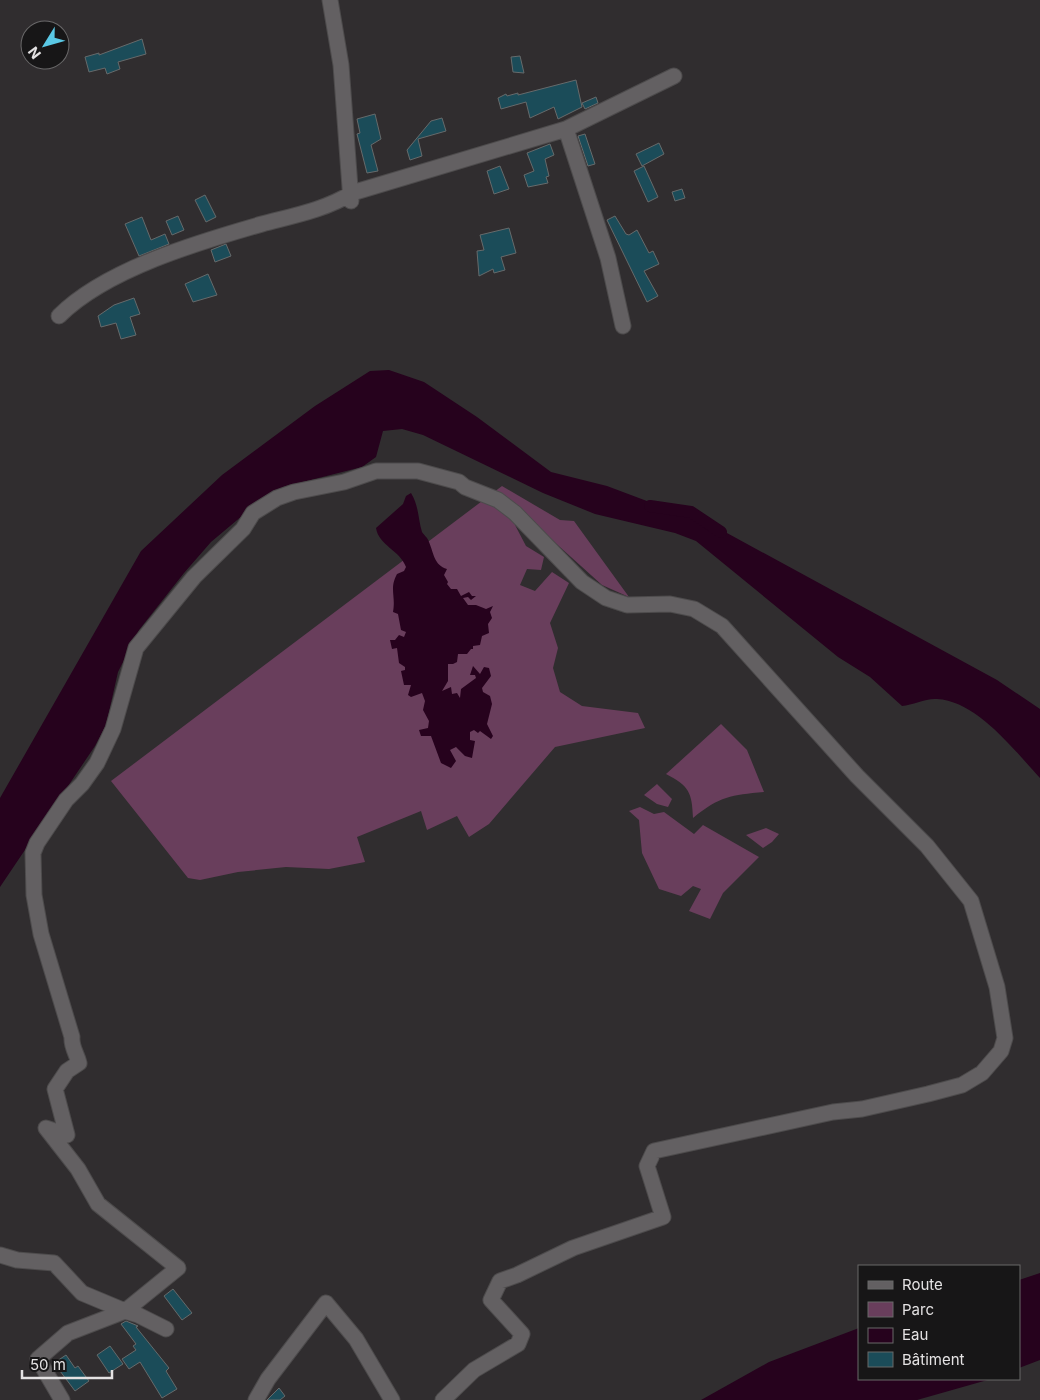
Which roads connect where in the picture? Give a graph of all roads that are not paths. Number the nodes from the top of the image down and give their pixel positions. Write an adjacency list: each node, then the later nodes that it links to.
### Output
1 (330, 0): 4 (street)
2 (674, 76): 3 (street)
3 (566, 129): 4 (street); 6 (street)
4 (351, 197): 5 (street)
5 (59, 316)
6 (623, 326)
7 (0, 1255): 8 (street)
8 (125, 1311): 9 (street); 10 (street); 13 (street)
9 (166, 1329)
10 (62, 1400)
11 (256, 1400): 12 (street)
12 (392, 1400)
13 (443, 1400)

